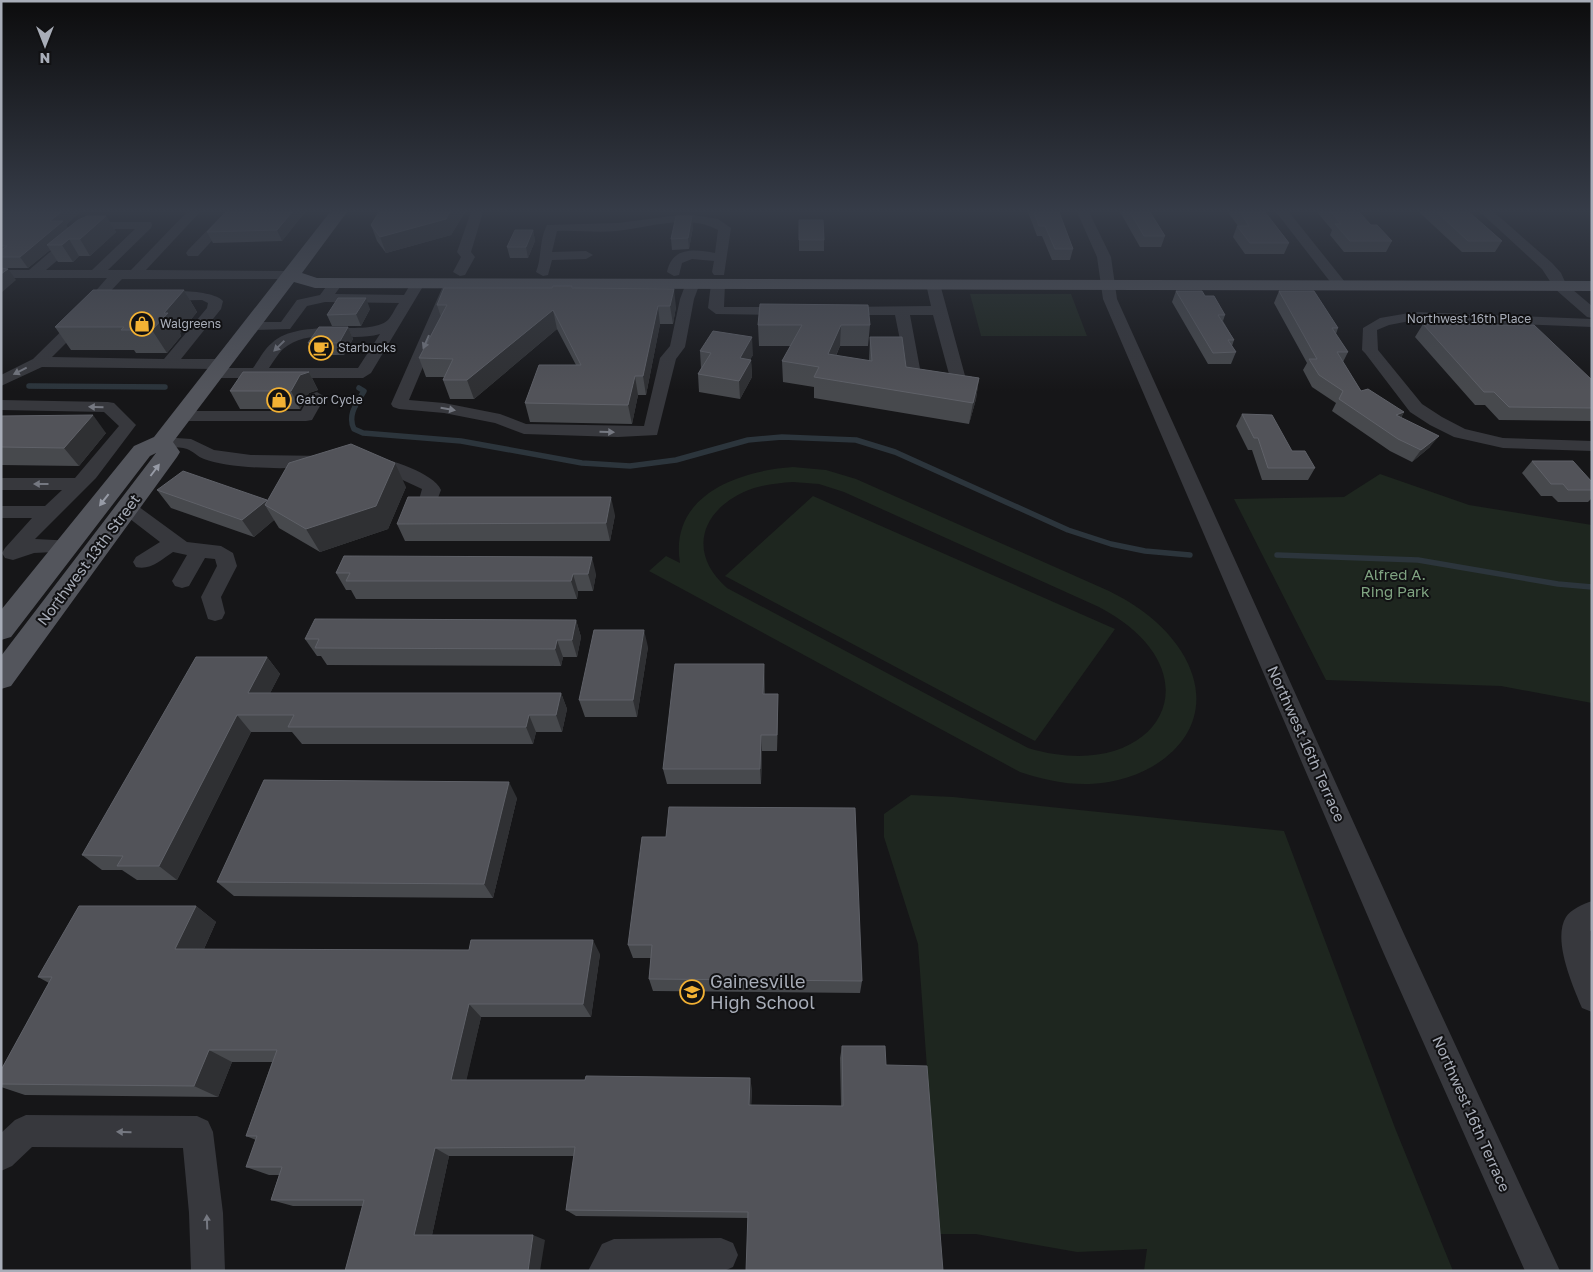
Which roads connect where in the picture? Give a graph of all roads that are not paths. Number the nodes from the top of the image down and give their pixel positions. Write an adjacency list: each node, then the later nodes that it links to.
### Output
1 (37, 271): 15 (street)
2 (98, 271): 16 (street)
3 (137, 271): 18 (street)
4 (294, 271): 19 (main road, Northwest 13th Street)
5 (459, 271): 26 (street)
6 (510, 271): 26 (main road)
7 (664, 271): 13 (main road)
8 (719, 271): 29 (main road); 39 (street)
9 (726, 271): 20 (main road)
10 (1106, 271): 21 (street, Northwest 16th Terrace)
11 (1329, 271): 22 (street)
12 (1548, 271): 23 (street)
13 (674, 272): 29 (main road)
14 (1, 274): 15 (street)
15 (34, 274): 16 (street)
16 (95, 274): 17 (street)
17 (118, 275): 18 (street); 30 (street)
18 (134, 275): 19 (street)
19 (291, 275): 24 (main road); 26 (main road); 36 (main road, Northwest 13th Street)
20 (846, 278): 21 (main road); 27 (main road)
21 (1107, 279): 22 (main road); 27 (main road); 83 (street, Northwest 16th Terrace)
22 (1335, 279): 23 (main road)
23 (1557, 280): 28 (main road); 42 (street)
24 (336, 283): 25 (main road); 33 (street)
25 (418, 283): 26 (main road); 35 (street)
26 (452, 284): 29 (main road); 29 (street, one-way to 29); 34 (street)
27 (933, 284): 38 (street)
28 (1589, 285)
29 (689, 288)
30 (100, 297): 31 (street); 49 (street)
31 (118, 297)
32 (147, 297): 50 (street)
33 (325, 298): 35 (street); 37 (street)
34 (465, 298)
35 (409, 299): 44 (street)
36 (269, 303): 37 (street); 45 (main road, Northwest 13th Street)
37 (302, 303): 46 (street)
38 (940, 310): 41 (street); 41 (street)
39 (797, 311)
40 (826, 311): 41 (street)
41 (902, 311)
42 (1592, 314)
43 (1592, 323): 60 (street, Northwest 16th Place)
44 (392, 324): 46 (street); 47 (street); 48 (street)
45 (251, 326): 46 (street); 51 (main road, Northwest 13th Street)
46 (285, 326)
47 (362, 332): 48 (street); 52 (street, one-way to 52)
48 (380, 345): 52 (street)
49 (39, 362): 50 (street); 53 (street, one-way to 53)
50 (169, 363): 51 (street)
51 (218, 369): 52 (street); 57 (main road, Northwest 13th Street)
52 (258, 373)
53 (1, 381)
54 (317, 397): 57 (street)
55 (1, 405): 56 (street)
56 (52, 405): 58 (street); 61 (street, one-way to 56)
57 (182, 416): 59 (main road, Northwest 13th Street)
58 (22, 421)
59 (162, 442): 63 (street); 64 (main road, Northwest 13th Street, one-way to 59); 70 (main road, Northwest 13th Street, one-way to 70)
60 (1592, 446)
61 (85, 479): 62 (street, one-way to 62); 66 (street)
62 (1, 484)
63 (426, 507)
64 (128, 508): 67 (street); 76 (main road, Northwest 13th Street)
65 (1, 512): 66 (street)
66 (49, 512): 69 (street)
67 (174, 542): 68 (street); 71 (street)
68 (199, 551): 72 (street); 73 (street)
69 (7, 553): 70 (street)
70 (62, 553): 74 (main road, Northwest 13th Street); 75 (main road)
71 (143, 562)
72 (182, 581)
73 (215, 613)
74 (1, 630)
75 (1, 651)
76 (1, 678)
77 (1592, 914): 78 (street)
78 (1592, 998)
79 (1, 1155): 81 (street, one-way to 79)
80 (721, 1255): 82 (street)
81 (208, 1271)
82 (605, 1271)
83 (1543, 1271)

